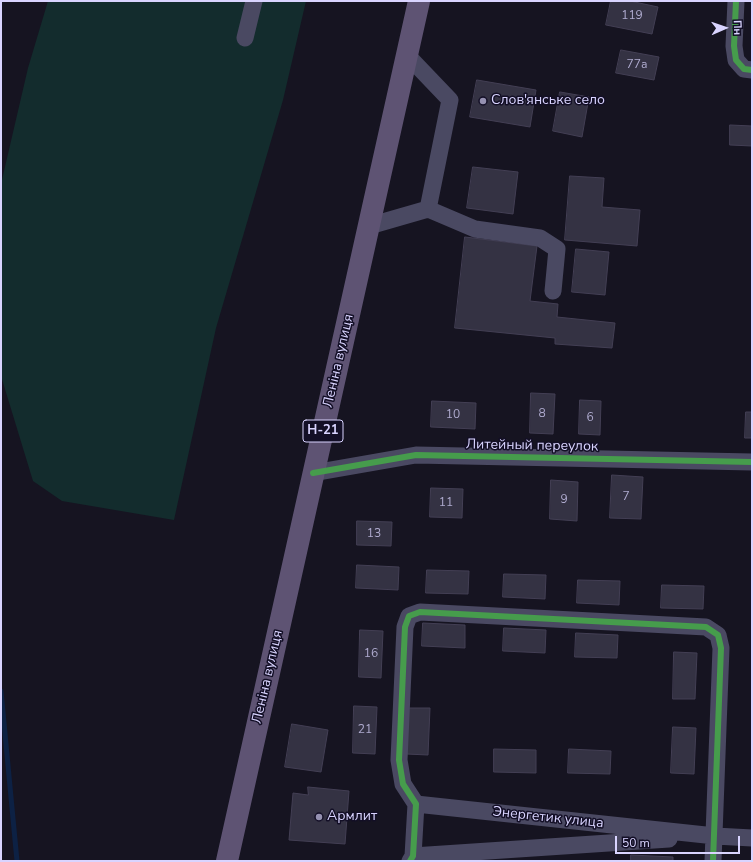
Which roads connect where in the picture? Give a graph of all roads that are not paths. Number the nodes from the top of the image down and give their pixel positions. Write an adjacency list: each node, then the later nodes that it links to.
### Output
1 (254, 1): 4 (street)
2 (419, 1): 5 (main road, Леніна вулиця / Н-21)
3 (736, 1): 6 (street)
4 (245, 38)
5 (407, 55): 7 (street); 8 (main road, Леніна вулиця / Н-21)
6 (752, 70)
7 (428, 209): 8 (street); 9 (street)
8 (369, 226): 11 (main road, Леніна вулиця / Н-21)
9 (553, 291)
10 (752, 462): 11 (street, Литейный переулок)
11 (313, 473): 16 (main road, Леніна вулиця / Н-21)
12 (416, 804): 13 (street, Энергетик улица); 13 (street); 15 (street)
13 (715, 836): 14 (street, Энергетик улица); 15 (street); 17 (street)
14 (752, 838)
15 (411, 858)
16 (227, 861)
17 (713, 861)

